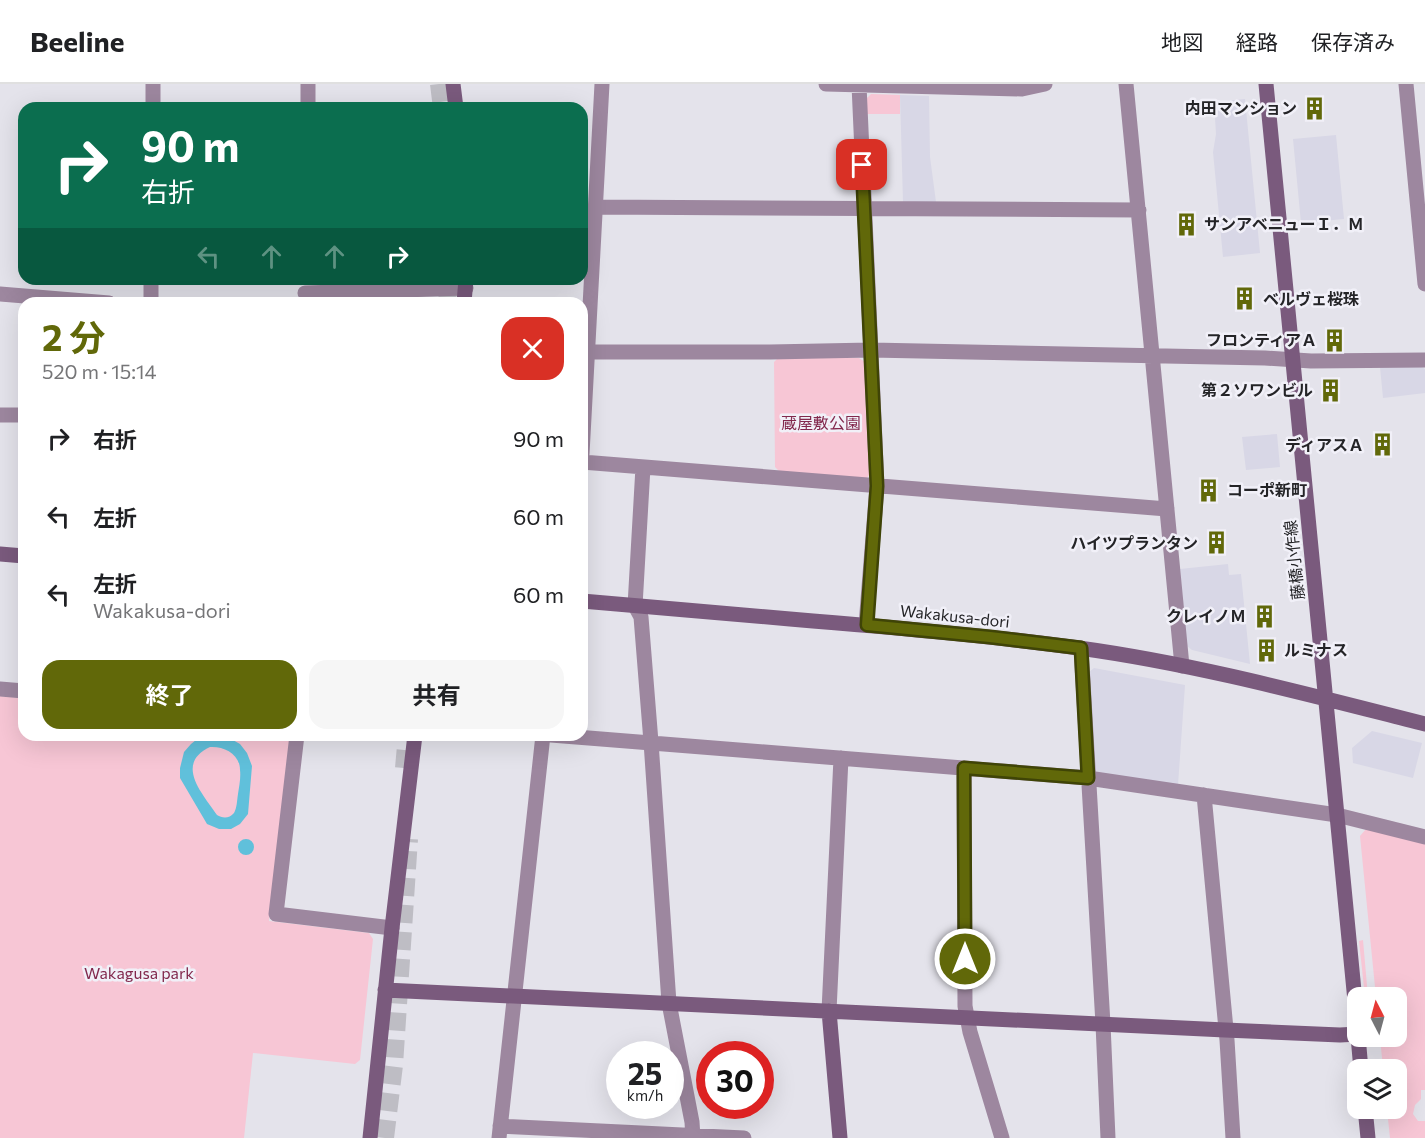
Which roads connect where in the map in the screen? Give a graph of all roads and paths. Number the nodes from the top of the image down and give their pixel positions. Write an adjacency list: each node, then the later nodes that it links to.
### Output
1 (153, 84): 11 (street)
2 (308, 84): 12 (street)
3 (453, 84): 13 (street)
4 (602, 84): 15 (street)
5 (826, 84): 10 (street)
6 (1045, 84): 10 (street)
7 (1126, 84): 17 (street)
8 (1266, 84): 27 (street, 藤橋小作線)
9 (1406, 84): 14 (street)
10 (859, 85): 16 (street)
11 (153, 102)
12 (308, 102)
13 (455, 102)
14 (1420, 177): 18 (street)
15 (595, 207): 16 (street); 23 (street)
16 (864, 209): 17 (street); 24 (street)
17 (1138, 210): 26 (street)
18 (1425, 284)
19 (466, 290): 20 (street)
20 (305, 292)
21 (0, 294): 22 (street)
22 (36, 297)
23 (588, 334)
24 (871, 350): 25 (street); 26 (street); 33 (street)
25 (588, 352)
26 (1152, 355): 27 (street); 34 (street)
27 (1293, 360): 28 (street); 44 (street, 藤橋小作線)
28 (1425, 360)
29 (0, 415): 30 (street)
30 (18, 415)
31 (588, 462): 32 (street)
32 (643, 467): 33 (street); 38 (street)
33 (877, 486): 34 (street); 39 (street)
34 (1167, 509): 41 (street)
35 (0, 554): 36 (street)
36 (18, 556)
37 (588, 602): 38 (street, Wakakusa-dori)
38 (635, 606): 39 (street, Wakakusa-dori); 50 (street)
39 (867, 625): 40 (street, Wakakusa-dori)
40 (1081, 648): 41 (street, Wakakusa-dori); 53 (street)
41 (1182, 666): 44 (street, Wakakusa-dori)
42 (0, 689): 43 (street)
43 (18, 690)
44 (1326, 699): 45 (street, Wakakusa-dori); 55 (street, 藤橋小作線)
45 (1425, 724)
46 (588, 738): 50 (street)
47 (296, 741): 57 (street)
48 (414, 741): 57 (street)
49 (542, 741): 60 (street)
50 (651, 742): 51 (street); 61 (street)
51 (841, 758): 52 (street); 62 (street)
52 (964, 768): 53 (street); 63 (street)
53 (1088, 778): 54 (street); 64 (street)
54 (1204, 795): 55 (street); 65 (street)
55 (1337, 815): 56 (street); 58 (street, 藤橋小作線)
56 (1425, 837)
57 (392, 928): 59 (street)
58 (1353, 987)
59 (385, 990): 60 (street); 70 (street)
60 (514, 997): 61 (street); 68 (street)
61 (669, 1003): 62 (street); 69 (street)
62 (829, 1011): 63 (street); 72 (street)
63 (966, 1017): 64 (street); 73 (street)
64 (1103, 1024): 65 (street); 74 (street)
65 (1225, 1030): 66 (street); 75 (street)
66 (1347, 1035)
67 (1366, 1119): 76 (street)
68 (499, 1132): 69 (street)
69 (693, 1137): 71 (street)
70 (370, 1138)
71 (744, 1138)
72 (840, 1138)
73 (1002, 1138)
74 (1108, 1138)
75 (1233, 1138)
76 (1368, 1138)

